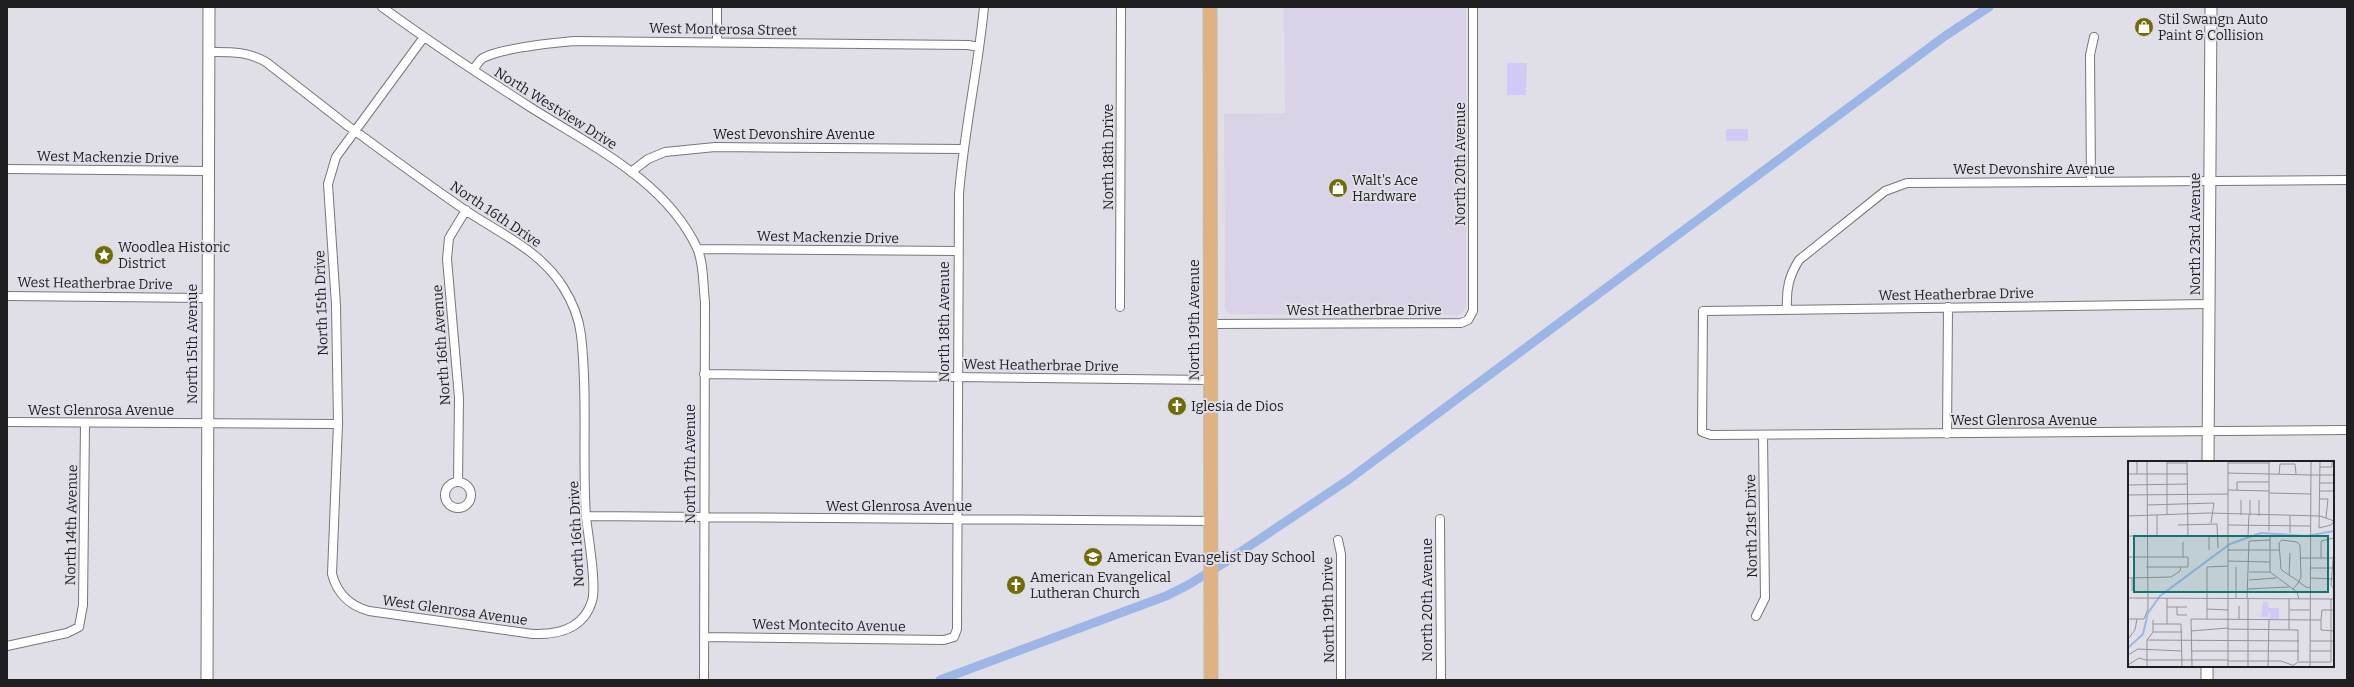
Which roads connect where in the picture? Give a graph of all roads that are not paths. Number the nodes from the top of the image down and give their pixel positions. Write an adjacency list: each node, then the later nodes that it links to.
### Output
1 (209, 7): 13 (street, North 15th Avenue)
2 (382, 7): 9 (street, North Westview Drive)
3 (718, 7): 11 (street)
4 (984, 7): 12 (street, North 18th Avenue)
5 (1121, 7): 29 (street, North 18th Drive)
6 (1210, 7): 33 (main road, North 19th Avenue)
7 (1473, 7): 32 (street, North 20th Avenue)
8 (2211, 7): 22 (street, North 23rd Avenue)
9 (424, 37): 14 (street, North Westview Drive); 15 (street, North 15th Drive)
10 (2094, 37): 21 (street)
11 (717, 42): 12 (street, West Monterosa Street); 14 (street, West Monterosa Street)
12 (979, 47): 16 (street, North 18th Avenue)
13 (209, 52): 15 (street, North 16th Drive); 18 (street, North 15th Avenue)
14 (473, 70): 19 (street, North Westview Drive)
15 (355, 131): 23 (street, North 16th Drive); 40 (street, North 15th Drive)
16 (963, 149): 19 (street, West Devonshire Avenue); 25 (street, North 18th Avenue)
17 (7, 169): 18 (street, West Mackenzie Drive)
18 (208, 171): 27 (street, North 15th Avenue)
19 (631, 172): 24 (street, North Westview Drive)
20 (2347, 180): 22 (street, West Devonshire Avenue)
21 (2091, 182): 22 (street, West Devonshire Avenue); 31 (street, West Devonshire Avenue)
22 (2210, 182): 28 (street, North 23rd Avenue)
23 (466, 210): 47 (street, North 16th Avenue); 48 (street, North 16th Drive)
24 (698, 249): 25 (street, West Mackenzie Drive); 34 (street, North 17th Avenue)
25 (958, 251): 35 (street, North 18th Avenue)
26 (7, 296): 27 (street, West Heatherbrae Drive)
27 (207, 298): 39 (street, North 15th Avenue)
28 (2209, 304): 30 (street, West Heatherbrae Drive); 43 (street, North 23rd Avenue)
29 (1120, 307)
30 (1948, 307): 31 (street, West Heatherbrae Drive); 44 (street)
31 (1787, 308): 42 (street, West Heatherbrae Drive)
32 (1468, 320): 33 (street, West Heatherbrae Drive)
33 (1210, 324): 36 (main road, North 19th Avenue)
34 (704, 374): 35 (street, West Heatherbrae Drive); 49 (street, North 17th Avenue)
35 (957, 377): 36 (street, West Heatherbrae Drive); 50 (street, North 18th Avenue)
36 (1211, 380): 52 (main road, North 19th Avenue)
37 (7, 422): 38 (street, West Glenrosa Avenue)
38 (85, 423): 39 (street, West Glenrosa Avenue); 59 (street, North 14th Avenue)
39 (207, 424): 40 (street, West Glenrosa Avenue); 61 (street, North 15th Avenue)
40 (338, 424): 54 (street, North 15th Drive)
41 (2347, 430): 43 (street, West Glenrosa Avenue)
42 (1702, 432): 45 (street, West Glenrosa Avenue)
43 (2209, 432): 44 (street, West Glenrosa Avenue); 46 (street, North 23rd Avenue)
44 (1948, 434): 45 (street, West Glenrosa Avenue)
45 (1763, 435): 55 (street, North 21st Drive)
46 (2208, 461)
47 (458, 482)
48 (586, 516): 49 (street, West Glenrosa Avenue); 56 (street, North 16th Drive)
49 (703, 517): 50 (street, West Glenrosa Avenue); 57 (street, North 17th Avenue)
50 (957, 519): 52 (street, West Glenrosa Avenue); 58 (street, North 18th Avenue)
51 (1440, 519): 65 (street, North 20th Avenue)
52 (1212, 521): 63 (main road, North 19th Avenue)
53 (1338, 540): 64 (street, North 19th Drive)
54 (342, 594): 56 (street, West Glenrosa Avenue)
55 (1756, 616)
56 (568, 630)
57 (704, 637): 58 (street, West Montecito Avenue); 62 (street, North 17th Avenue)
58 (954, 637)
59 (7, 646)
60 (2207, 667): 66 (street)
61 (207, 680)
62 (704, 680)
63 (1211, 680)
64 (1341, 680)
65 (1441, 680)
66 (2207, 680)

